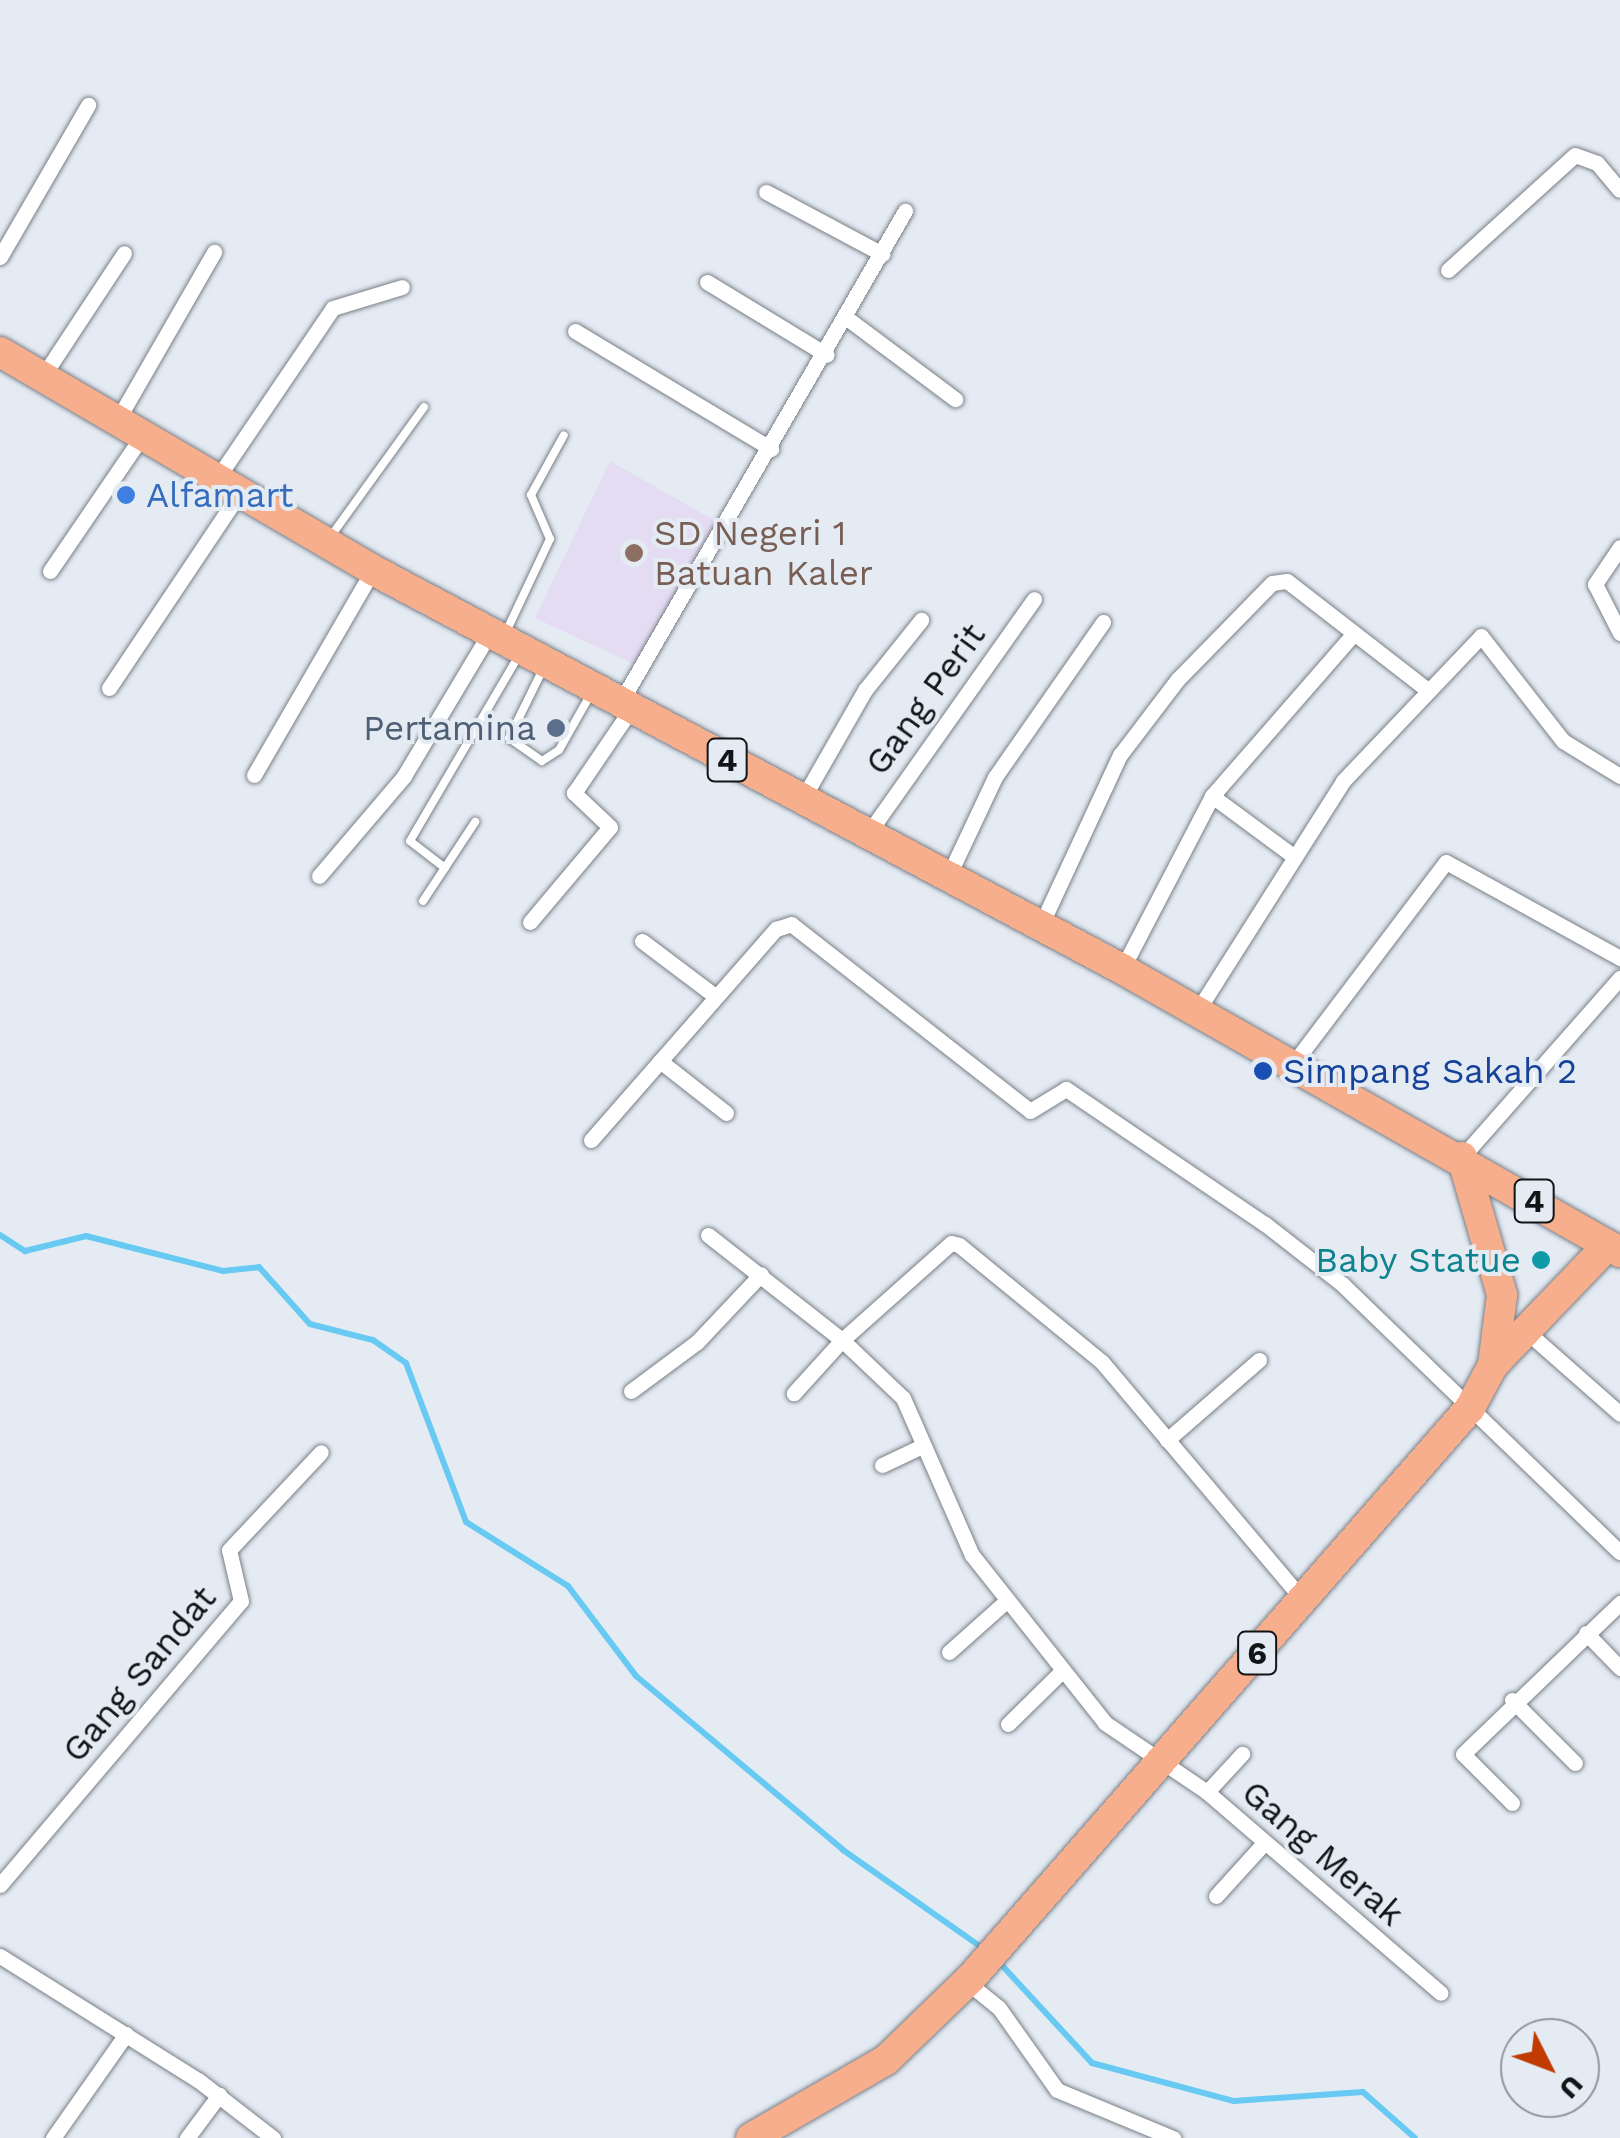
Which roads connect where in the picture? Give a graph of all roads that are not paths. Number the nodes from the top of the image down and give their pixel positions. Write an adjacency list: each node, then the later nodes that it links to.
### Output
1 (88, 105): 8 (street)
2 (1620, 190): 9 (street)
3 (766, 192): 7 (street)
4 (906, 211): 7 (street)
5 (214, 252): 19 (street)
6 (124, 253): 16 (street)
7 (882, 254): 12 (street)
8 (0, 257)
9 (1448, 270)
10 (707, 282): 15 (street)
11 (402, 287): 22 (street)
12 (848, 319): 15 (street); 17 (street)
13 (575, 331): 21 (street)
14 (0, 352): 16 (highway, 4)
15 (827, 355): 21 (street)
16 (43, 376): 19 (highway, 4)
17 (955, 398)
18 (424, 407): 23 (lane)
19 (131, 426): 22 (highway, 4); 26 (street)
20 (564, 435): 32 (lane)
21 (771, 449): 35 (street)
22 (229, 484): 23 (highway, 4); 33 (street)
23 (325, 544): 25 (highway, 4)
24 (1620, 547): 31 (street)
25 (372, 570): 32 (highway, 4); 36 (street)
26 (50, 572)
27 (1034, 599): 41 (street, Gang Perit)
28 (921, 620): 39 (street)
29 (1104, 622): 45 (street)
30 (1354, 633): 34 (street); 38 (street); 48 (street)
31 (1620, 634)
32 (514, 648): 35 (highway, 4); 35 (lane); 43 (lane); 44 (street)
33 (109, 688)
34 (1426, 688): 37 (street); 42 (street)
35 (614, 701): 39 (highway, 4); 47 (street)
36 (254, 775)
37 (1620, 776)
38 (1212, 796): 42 (street); 51 (street)
39 (802, 800): 41 (highway, 4)
40 (475, 822): 43 (lane)
41 (867, 836): 45 (highway, 4)
42 (1292, 854): 54 (street)
43 (445, 868): 46 (lane)
44 (319, 876)
45 (947, 879): 48 (highway, 4)
46 (423, 901)
47 (530, 922)
48 (1040, 927): 51 (highway, 4)
49 (642, 941): 53 (street)
50 (1620, 958): 56 (street)
51 (1122, 969): 54 (highway, 4)
52 (1620, 978): 59 (street)
53 (715, 996): 55 (street); 69 (street)
54 (1196, 1013): 56 (highway, 4)
55 (660, 1061): 57 (street); 58 (street)
56 (1290, 1068): 59 (highway, 4)
57 (726, 1113)
58 (592, 1140)
59 (1462, 1157): 61 (highway, 4); 66 (highway, 6)
60 (708, 1235): 62 (street, Gang Merak)
61 (1615, 1248): 63 (highway, 6)
62 (761, 1274): 64 (street, Gang Merak); 67 (street)
63 (1526, 1331): 66 (highway, 6); 70 (street)
64 (842, 1340): 68 (street); 71 (street); 72 (street, Gang Merak)
65 (1259, 1360): 71 (street)
66 (1493, 1364): 69 (highway, 6)
67 (631, 1391)
68 (794, 1393)
69 (1470, 1408): 75 (street); 76 (highway, 6)
70 (1620, 1414)
71 (1168, 1440): 76 (street)
72 (922, 1446): 74 (street); 77 (street, Gang Merak)
73 (321, 1452): 91 (street, Gang Sandat)
74 (882, 1465)
75 (1620, 1552)
76 (1303, 1600): 86 (highway, 6)
77 (1004, 1603): 80 (street); 82 (street, Gang Merak)
78 (1620, 1603): 79 (street)
79 (1586, 1633): 81 (street); 83 (street)
80 (949, 1652)
81 (1620, 1668)
82 (1061, 1672): 84 (street); 86 (street, Gang Merak)
83 (1512, 1700): 87 (street); 89 (street)
84 (1008, 1724)
85 (1242, 1754): 88 (street)
86 (1163, 1761): 88 (street, Gang Merak); 94 (highway, 6)
87 (1575, 1762)
88 (1206, 1792): 90 (street, Gang Merak)
89 (1512, 1803)
90 (1264, 1843): 92 (street); 95 (street, Gang Merak)
91 (0, 1885)
92 (1216, 1896)
93 (0, 1956): 96 (street)
94 (969, 1980): 101 (highway, 6); 102 (street)
95 (1441, 1993)
96 (126, 2034): 97 (street); 98 (street)
97 (219, 2095): 99 (street); 100 (street)
98 (53, 2138)
99 (188, 2138)
100 (272, 2138)
101 (750, 2138)
102 (1173, 2138)

